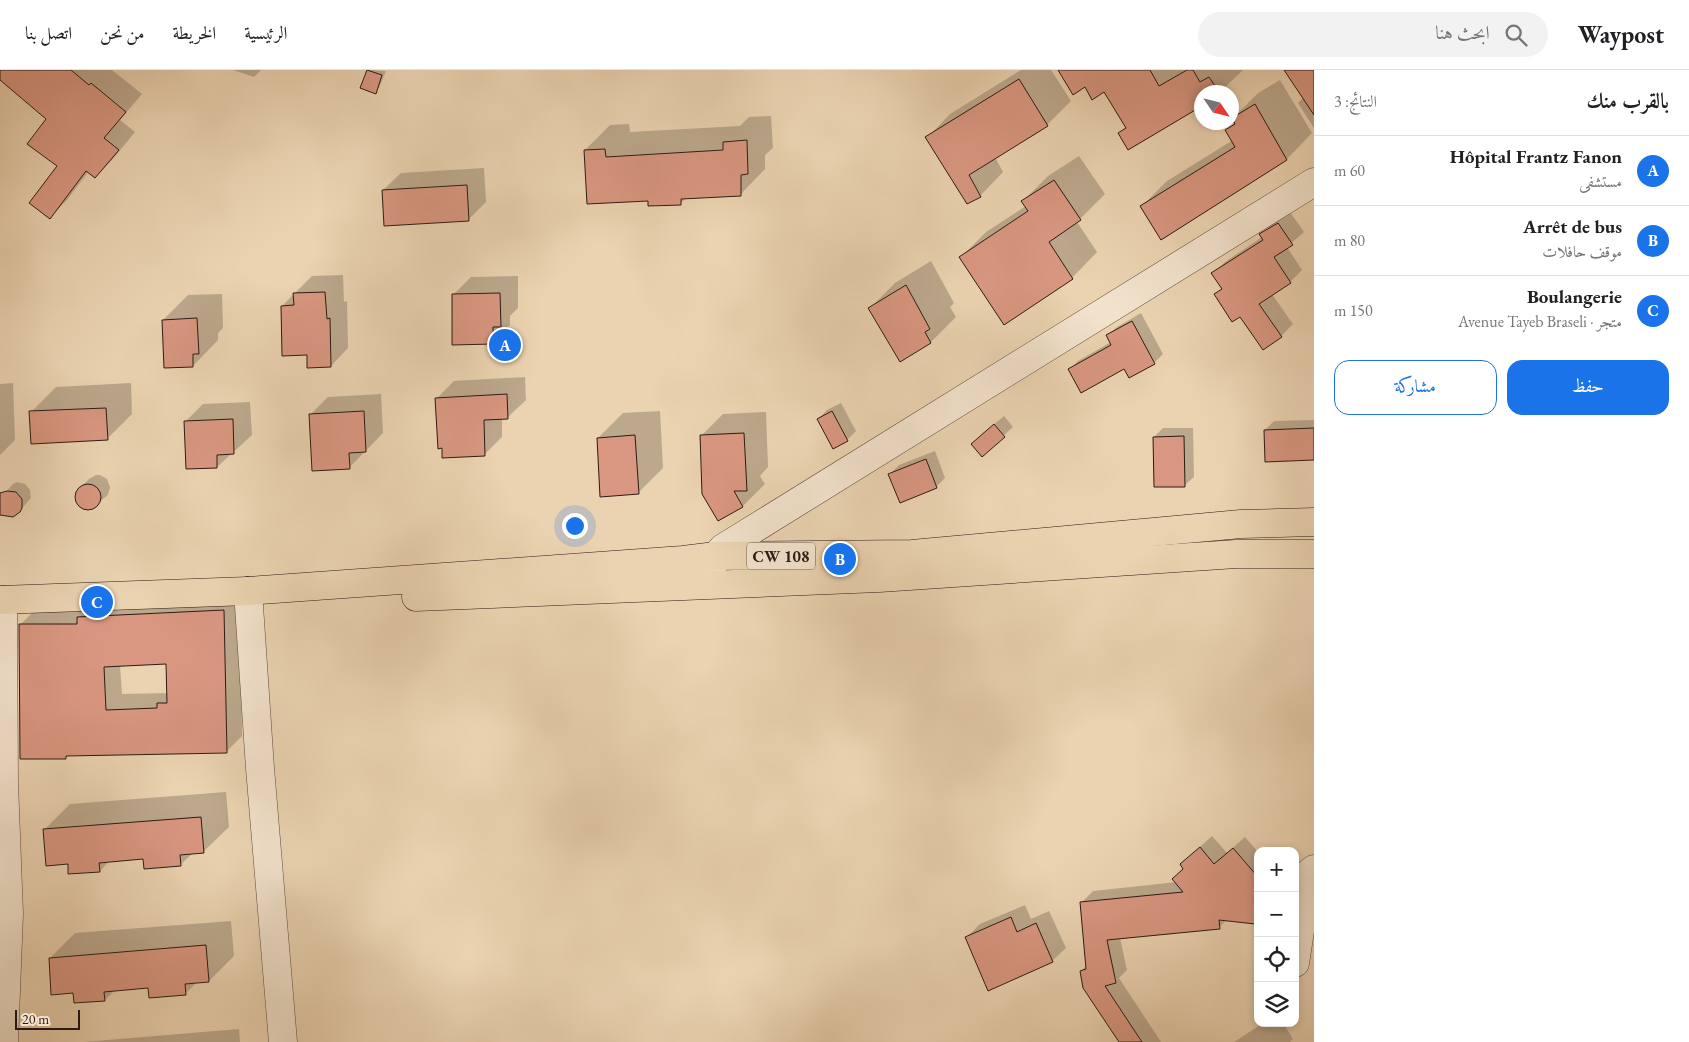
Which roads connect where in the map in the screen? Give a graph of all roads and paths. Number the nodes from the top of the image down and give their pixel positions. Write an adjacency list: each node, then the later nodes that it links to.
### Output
1 (1314, 182): 4 (street)
2 (1314, 522): 4 (main road, CW 108)
3 (1314, 554): 5 (main road, CW 108)
4 (716, 556): 5 (street); 6 (main road, CW 108)
5 (708, 585): 6 (main road, CW 108)
6 (248, 591): 7 (main road, CW 108); 11 (street)
7 (1, 600): 10 (street)
8 (1314, 869): 9 (street)
9 (1299, 937)
10 (4, 1042)
11 (283, 1042)

